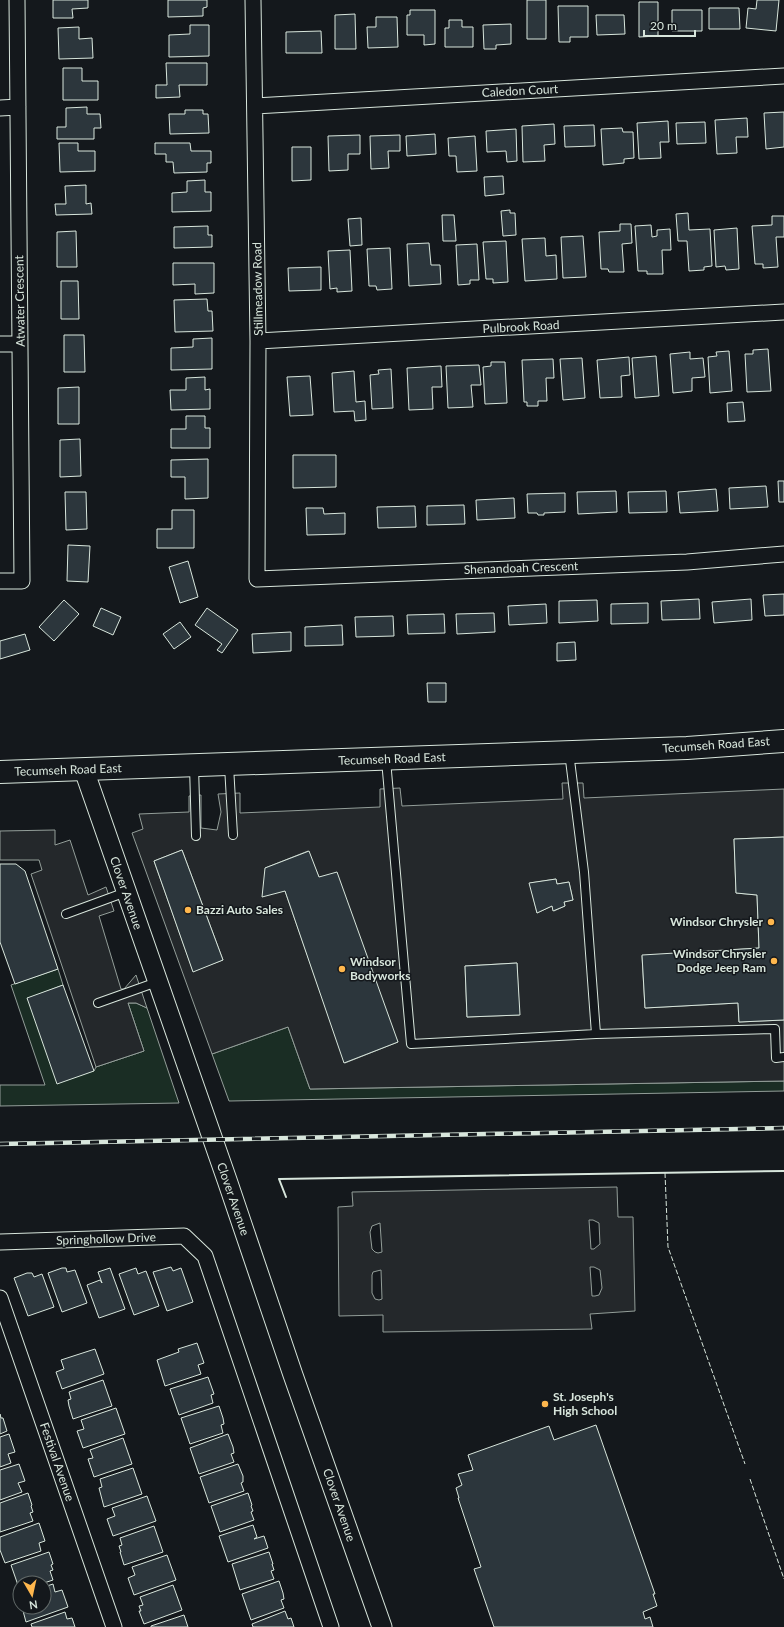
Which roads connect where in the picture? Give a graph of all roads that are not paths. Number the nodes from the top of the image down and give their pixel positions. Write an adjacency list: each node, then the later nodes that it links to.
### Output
1 (17, 0): 5 (street, Atwater Crescent)
2 (253, 0): 4 (street, Stillmeadow Road)
3 (784, 76): 4 (street, Caledon Court)
4 (256, 106): 8 (street, Stillmeadow Road)
5 (18, 107): 6 (street); 10 (street, Atwater Crescent)
6 (0, 108)
7 (784, 312): 8 (street, Pulbrook Road)
8 (258, 341): 12 (street, Stillmeadow Road)
9 (0, 344): 10 (street)
10 (20, 344): 13 (street, Atwater Crescent)
11 (784, 554): 12 (street, Shenandoah Crescent)
12 (257, 579)
13 (0, 581)
14 (784, 741): 15 (main road, Tecumseh Road East)
15 (569, 752): 16 (main road, Tecumseh Road East); 27 (lane)
16 (386, 759): 17 (main road, Tecumseh Road East); 27 (lane)
17 (228, 765): 18 (main road, Tecumseh Road East); 21 (lane)
18 (194, 766): 19 (main road, Tecumseh Road East); 22 (lane)
19 (84, 770): 20 (main road, Tecumseh Road East); 23 (street, Clover Avenue)
20 (0, 772)
21 (233, 835)
22 (196, 836)
23 (126, 892): 24 (lane); 25 (street, Clover Avenue)
24 (66, 914)
25 (157, 982): 26 (lane); 33 (street, Clover Avenue)
26 (98, 1003)
27 (596, 1034): 28 (lane)
28 (784, 1057)
29 (0, 1242): 32 (street, Springhollow Drive)
30 (0, 1298): 31 (street, Festival Avenue)
31 (114, 1627)
32 (331, 1627)
33 (382, 1627)

